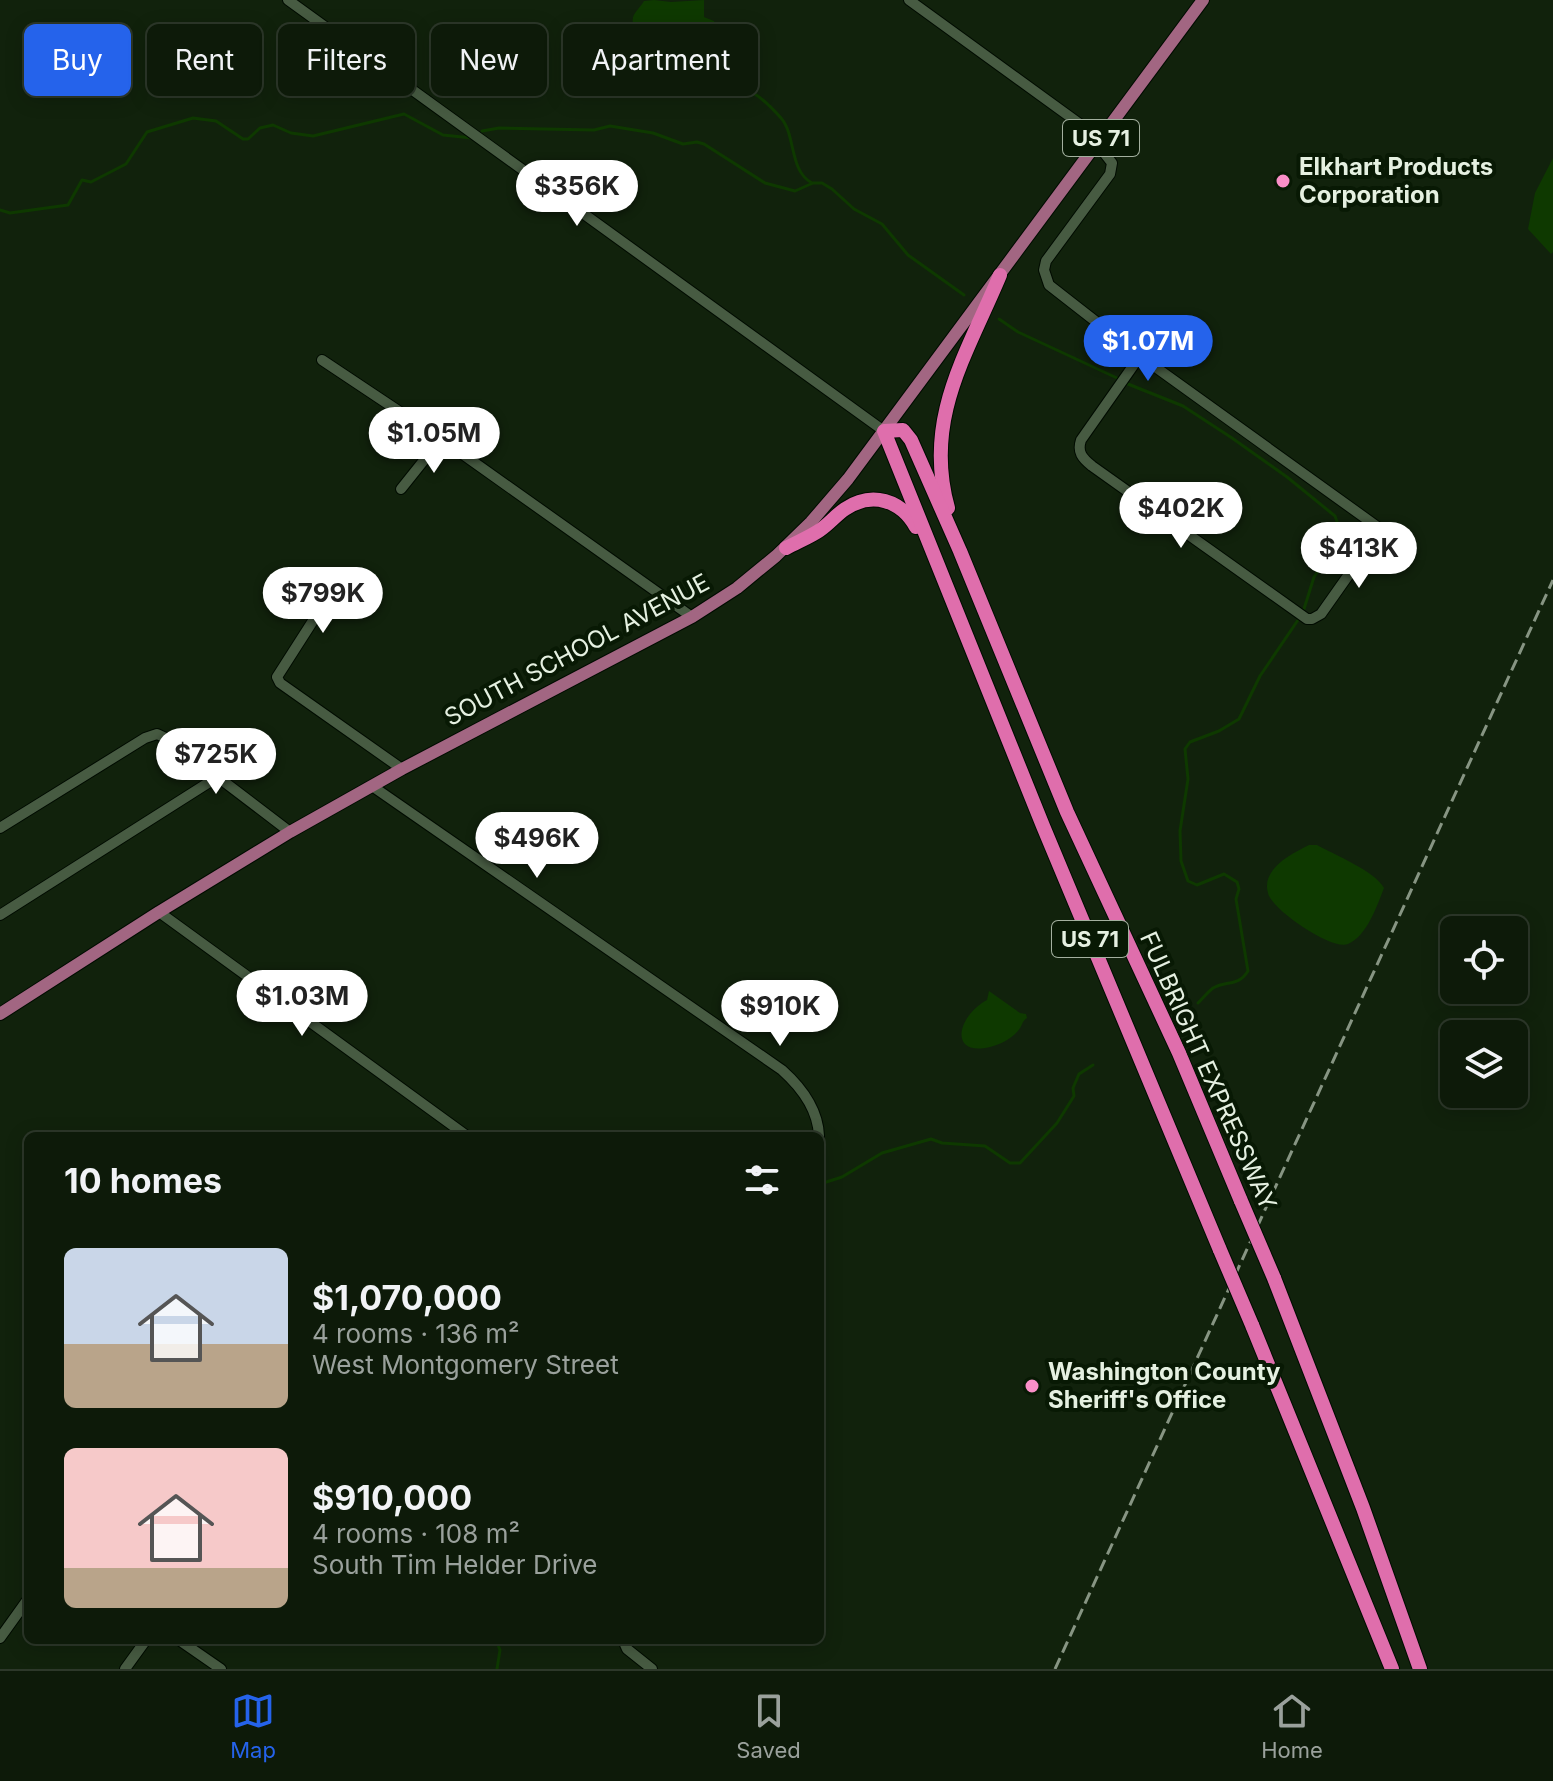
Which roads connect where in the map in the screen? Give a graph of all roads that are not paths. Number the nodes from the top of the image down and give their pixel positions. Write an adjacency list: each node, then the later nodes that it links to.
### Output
1 (288, 0): 8 (street)
2 (909, 0): 4 (street)
3 (1203, 0): 4 (main road, SOUTH SCHOOL AVENUE / US 71)
4 (1098, 143): 5 (main road, SOUTH SCHOOL AVENUE / US 71); 6 (street)
5 (1000, 275): 8 (main road, SOUTH SCHOOL AVENUE / US 71); 13 (highway)
6 (1140, 356): 11 (street); 11 (street)
7 (322, 360): 9 (street)
8 (884, 431): 12 (main road, SOUTH SCHOOL AVENUE); 13 (highway, FULBRIGHT EXPRESSWAY); 17 (highway, US 71)
9 (441, 439): 10 (street); 16 (street)
10 (401, 489)
11 (1381, 529): 14 (street)
12 (786, 548): 16 (main road, SOUTH SCHOOL AVENUE); 17 (highway)
13 (960, 551): 37 (highway, FULBRIGHT EXPRESSWAY / US 71, bridge)
14 (1411, 551)
15 (341, 577): 18 (street)
16 (692, 617): 18 (main road, SOUTH SCHOOL AVENUE)
17 (963, 628): 36 (highway, US 71, bridge)
18 (402, 769): 20 (main road, SOUTH SCHOOL AVENUE)
19 (219, 776): 21 (street); 22 (street); 24 (street)
20 (372, 786): 22 (main road, SOUTH SCHOOL AVENUE); 27 (street)
21 (0, 828)
22 (290, 832): 23 (main road, SOUTH SCHOOL AVENUE)
23 (159, 912): 25 (main road, SOUTH SCHOOL AVENUE); 26 (street)
24 (0, 915)
25 (0, 1014)
26 (462, 1132)
27 (818, 1132)
28 (24, 1605): 29 (street)
29 (0, 1638)
30 (143, 1644): 33 (street)
31 (185, 1644): 34 (street)
32 (625, 1644): 35 (street)
33 (125, 1669)
34 (221, 1669)
35 (652, 1669)
36 (1392, 1669)
37 (1420, 1669)

